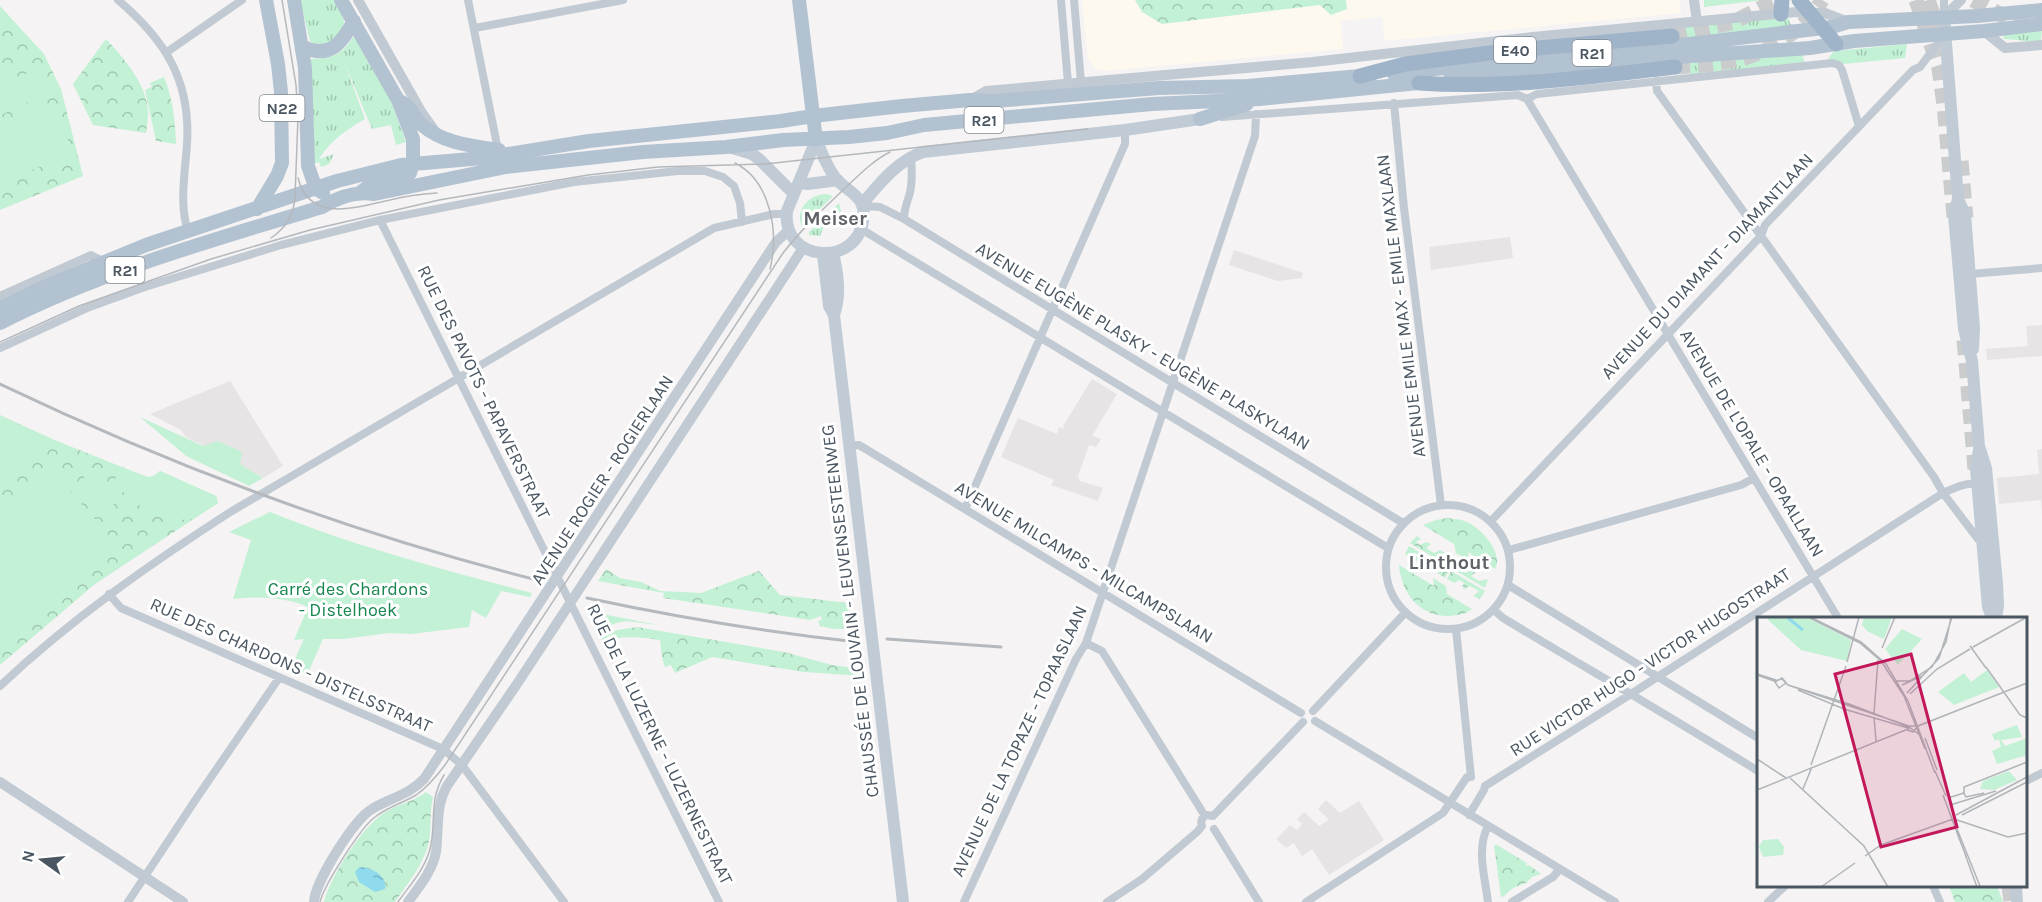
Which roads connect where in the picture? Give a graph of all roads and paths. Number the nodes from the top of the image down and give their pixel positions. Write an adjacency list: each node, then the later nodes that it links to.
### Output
1 (118, 0): 32 (street)
2 (242, 0): 32 (street)
3 (266, 0): 63 (main road, N22)
4 (294, 0): 31 (main road, N22)
5 (341, 0): 20 (main road)
6 (468, 0): 24 (street)
7 (623, 0): 24 (street)
8 (799, 0): 45 (main road)
9 (1060, 0): 37 (street)
10 (1074, 0): 36 (street)
11 (1694, 0): 21 (street)
12 (1944, 0): 19 (street)
13 (1952, 0): 19 (street)
14 (1961, 0): 19 (street)
15 (360, 2): 20 (street); 49 (street)
16 (1804, 6): 17 (street); 22 (street); 25 (highway)
17 (1782, 7): 21 (street)
18 (2042, 10): 19 (main road, R21)
19 (1944, 17): 22 (main road, R21); 27 (main road)
20 (354, 21): 31 (main road); 41 (main road)
21 (1696, 22): 36 (street)
22 (1848, 22): 25 (main road, R21)
23 (2042, 24): 26 (main road, R21)
24 (474, 28): 52 (street)
25 (1824, 28): 29 (highway); 34 (main road, R21)
26 (1984, 31): 27 (main road, R21); 30 (street)
27 (1945, 34): 29 (main road, R21); 47 (street, AVENUE DU DIAMANT - DIAMANTLAAN); 60 (main road)
28 (1672, 36): 34 (highway, E40)
29 (1836, 44): 38 (main road, R21)
30 (2042, 45)
31 (303, 46): 56 (main road, N22)
32 (167, 52): 71 (street)
33 (1675, 67): 38 (highway, E40)
34 (1360, 76): 42 (main road, R21)
35 (1656, 81): 40 (street); 47 (street); 72 (street)
36 (1081, 82): 37 (street)
37 (1068, 83): 42 (street)
38 (1419, 83): 39 (main road, R21)
39 (1260, 99): 46 (main road); 50 (main road, R21)
40 (1527, 99): 43 (street); 83 (street, AVENUE DE L'OPALE - OPAALLAAN)
41 (398, 100): 49 (main road); 53 (main road)
42 (970, 100): 45 (main road, R21)
43 (1394, 103): 44 (street); 94 (street, AVENUE EMILE MAX - EMILE MAXLAAN)
44 (1256, 114): 46 (street); 88 (street, AVENUE DE LA TOPAZE - TOPAASLAAN)
45 (813, 116): 50 (main road); 52 (main road, R21)
46 (1200, 119): 48 (main road)
47 (1859, 126): 72 (street, AVENUE DU DIAMANT - DIAMANTLAAN)
48 (1125, 130): 54 (main road); 81 (street)
49 (437, 134): 52 (main road)
50 (816, 140): 51 (main road, R21); 55 (main road); 57 (main road)
51 (726, 147): 57 (main road); 58 (main road, R21)
52 (502, 152): 53 (main road, R21)
53 (413, 163): 56 (main road, R21); 58 (main road)
54 (911, 163): 61 (main road); 62 (street)
55 (838, 180): 57 (main road); 61 (main road)
56 (316, 189): 59 (main road); 63 (main road, R21)
57 (797, 189): 65 (main road)
58 (361, 192): 59 (main road, R21)
59 (336, 199): 82 (main road, R21)
60 (1958, 199): 75 (main road); 78 (main road)
61 (863, 205): 64 (street, AVENUE EUGÈNE PLASKY - EUGÈNE PLASKYLAAN); 70 (main road)
62 (904, 208): 64 (street); 66 (street)
63 (257, 209): 71 (main road, R21)
64 (890, 212): 66 (street, AVENUE EUGÈNE PLASKY - EUGÈNE PLASKYLAAN)
65 (786, 214): 68 (street); 69 (main road)
66 (904, 219): 81 (street, AVENUE EUGÈNE PLASKY - EUGÈNE PLASKYLAAN)
67 (380, 220): 68 (street); 85 (street); 87 (street, RUE DES PAVOTS - PAPAVERSTRAAT)
68 (742, 222): 87 (street)
69 (789, 230): 73 (main road); 101 (street, AVENUE ROGIER - ROGIERLAAN)
70 (861, 230): 74 (main road); 84 (street)
71 (188, 232): 76 (main road, R21)
72 (1761, 236): 83 (street, AVENUE DU DIAMANT - DIAMANTLAAN); 93 (street)
73 (803, 248): 74 (main road); 106 (street)
74 (828, 253): 90 (main road, CHAUSSÉE DE LOUVAIN - LEUVENSESTEENWEG)
75 (1958, 256): 78 (main road); 86 (main road)
76 (105, 262): 79 (street); 80 (main road, R21)
77 (2042, 268): 78 (street)
78 (1970, 274): 86 (main road)
79 (0, 296)
80 (0, 308)
81 (1052, 311): 84 (street); 88 (street, AVENUE EUGÈNE PLASKY - EUGÈNE PLASKYLAAN)
82 (0, 322)
83 (1668, 335): 91 (street, AVENUE DE L'OPALE - OPAALLAAN); 96 (street, AVENUE DU DIAMANT - DIAMANTLAAN)
84 (1041, 338): 89 (street); 95 (street)
85 (0, 348)
86 (1972, 362): 92 (main road)
87 (459, 379): 101 (street, RUE DES PAVOTS - PAPAVERSTRAAT); 105 (street)
88 (1173, 384): 89 (street, AVENUE DE LA TOPAZE - TOPAASLAAN); 97 (street, AVENUE EUGÈNE PLASKY - EUGÈNE PLASKYLAAN)
89 (1164, 413): 99 (street); 104 (street, AVENUE DE LA TOPAZE - TOPAASLAAN)
90 (849, 446): 95 (street, AVENUE MILCAMPS - MILCAMPSLAAN); 147 (main road, CHAUSSÉE DE LOUVAIN - LEUVENSESTEENWEG)
91 (1754, 478): 100 (street); 102 (street, AVENUE DE L'OPALE - OPAALLAAN)
92 (1982, 486): 93 (street, RUE VICTOR HUGO - VICTOR HUGOSTRAAT); 98 (main road)
93 (1943, 493): 98 (street); 102 (street, RUE VICTOR HUGO - VICTOR HUGOSTRAAT)
94 (1441, 505): 96 (street); 97 (street)
95 (965, 509): 104 (street, AVENUE MILCAMPS - MILCAMPSLAAN)
96 (1491, 521): 100 (street)
97 (1403, 523): 99 (street)
98 (1987, 536): 110 (main road)
99 (1388, 548): 108 (street)
100 (1509, 550): 103 (street)
101 (558, 577): 106 (street, RUE DES PAVOTS - PAPAVERSTRAAT); 122 (street, AVENUE ROGIER - ROGIERLAAN)
102 (1813, 577): 109 (street, AVENUE DE L'OPALE - OPAALLAAN); 113 (street, RUE VICTOR HUGO - VICTOR HUGOSTRAAT)
103 (1508, 585): 107 (street); 113 (street)
104 (1103, 593): 112 (street, AVENUE DE LA TOPAZE - TOPAASLAAN); 118 (street, AVENUE MILCAMPS - MILCAMPSLAAN)
105 (108, 594): 114 (street, RUE DES CHARDONS - DISTELSSTRAAT); 115 (street)
106 (570, 601): 123 (street); 146 (street, RUE DE LA LUZERNE - LUZERNESTRAAT)
107 (1494, 610): 111 (street); 116 (street)
108 (1405, 613): 111 (street); 117 (street)
109 (1837, 617)
110 (1994, 617)
111 (1456, 629): 126 (street)
112 (1086, 643): 132 (street); 148 (street, AVENUE DE LA TOPAZE - TOPAASLAAN)
113 (1657, 677): 116 (street, RUE VICTOR HUGO - VICTOR HUGOSTRAAT); 121 (street)
114 (279, 678): 122 (street, RUE DES CHARDONS - DISTELSSTRAAT); 137 (street)
115 (0, 686)
116 (1631, 694): 124 (street); 129 (street, RUE VICTOR HUGO - VICTOR HUGOSTRAAT)
117 (1313, 711): 118 (street); 119 (street)
118 (1301, 712): 120 (street)
119 (1315, 721): 120 (street); 130 (street)
120 (1303, 722): 132 (street)
121 (1757, 737)
122 (443, 749): 123 (street, RUE DES CHARDONS - DISTELSSTRAAT); 144 (street, AVENUE ROGIER - ROGIERLAAN)
123 (462, 765): 141 (street); 145 (street, RUE DES CHARDONS - DISTELSSTRAAT)
124 (1757, 770)
125 (2042, 773): 127 (street)
126 (1471, 777): 129 (street); 130 (street)
127 (2027, 780)
128 (0, 782): 137 (street)
129 (1485, 786): 131 (street)
130 (1451, 804): 131 (street); 151 (street)
131 (1469, 815): 134 (street)
132 (1209, 816): 133 (street); 135 (street)
133 (1202, 826): 135 (street); 149 (street)
134 (1488, 826): 136 (street); 152 (street)
135 (1214, 829): 150 (street)
136 (1560, 868): 153 (street); 154 (street)
137 (145, 878): 142 (street); 143 (street)
138 (1783, 887): 155 (street)
139 (1934, 887): 156 (street)
140 (2016, 887): 157 (main road)
141 (412, 901)
142 (128, 902)
143 (183, 902)
144 (314, 902)
145 (564, 902)
146 (719, 902)
147 (903, 902)
148 (964, 902)
149 (1107, 902)
150 (1259, 902)
151 (1306, 902)
152 (1488, 902)
153 (1512, 902)
154 (1615, 902)
155 (1768, 902)
156 (1940, 902)
157 (2018, 902)

